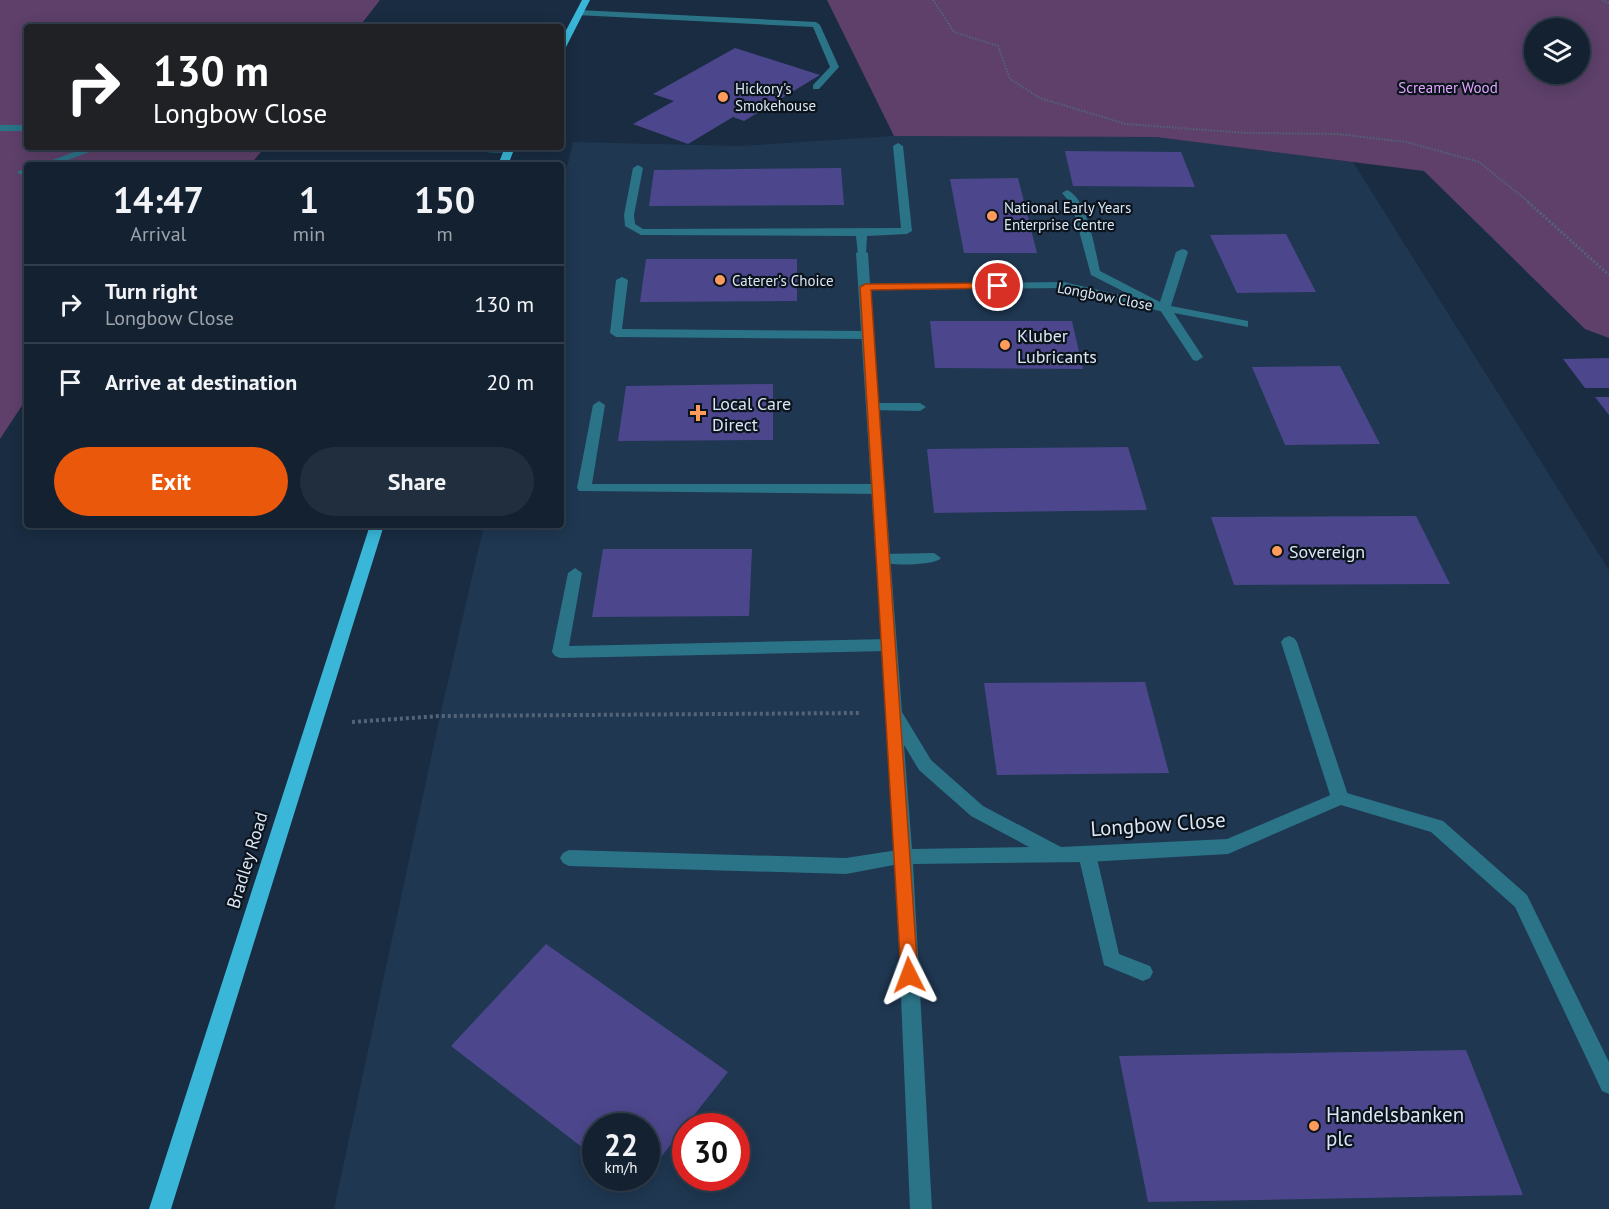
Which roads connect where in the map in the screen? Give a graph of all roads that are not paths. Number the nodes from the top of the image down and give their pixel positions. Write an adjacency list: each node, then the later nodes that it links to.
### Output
1 (586, 0): 2 (main road)
2 (579, 13): 3 (main road); 4 (street)
3 (564, 43)
4 (816, 87)
5 (24, 128): 6 (street)
6 (0, 129)
7 (898, 146): 12 (street)
8 (89, 150): 9 (street)
9 (53, 162)
10 (638, 168): 12 (street)
11 (1067, 193): 16 (street)
12 (861, 233): 15 (street, Longbow Close)
13 (1182, 252): 16 (street)
14 (622, 280): 18 (street)
15 (865, 287): 16 (street, Longbow Close); 18 (street, Longbow Close)
16 (1164, 308): 17 (street); 19 (street)
17 (1244, 324)
18 (868, 335): 21 (street, Longbow Close)
19 (1197, 357)
20 (599, 405): 23 (street)
21 (873, 407): 22 (street); 23 (street, Longbow Close)
22 (920, 407)
23 (878, 489): 26 (street, Longbow Close)
24 (376, 528): 38 (main road, Bradley Road)
25 (934, 558): 26 (street)
26 (883, 559): 29 (street, Longbow Close)
27 (575, 573): 29 (street)
28 (1289, 642): 31 (street)
29 (889, 645): 30 (street, Longbow Close)
30 (894, 713): 32 (street, Longbow Close); 34 (street, Longbow Close)
31 (1340, 798): 33 (street, Longbow Close); 37 (street)
32 (1058, 854): 33 (street, Longbow Close); 34 (street, Longbow Close)
33 (1087, 854): 36 (street)
34 (903, 857): 35 (street); 39 (street, Longbow Close)
35 (569, 858)
36 (1143, 972)
37 (1609, 1084)
38 (160, 1209)
39 (921, 1209)

